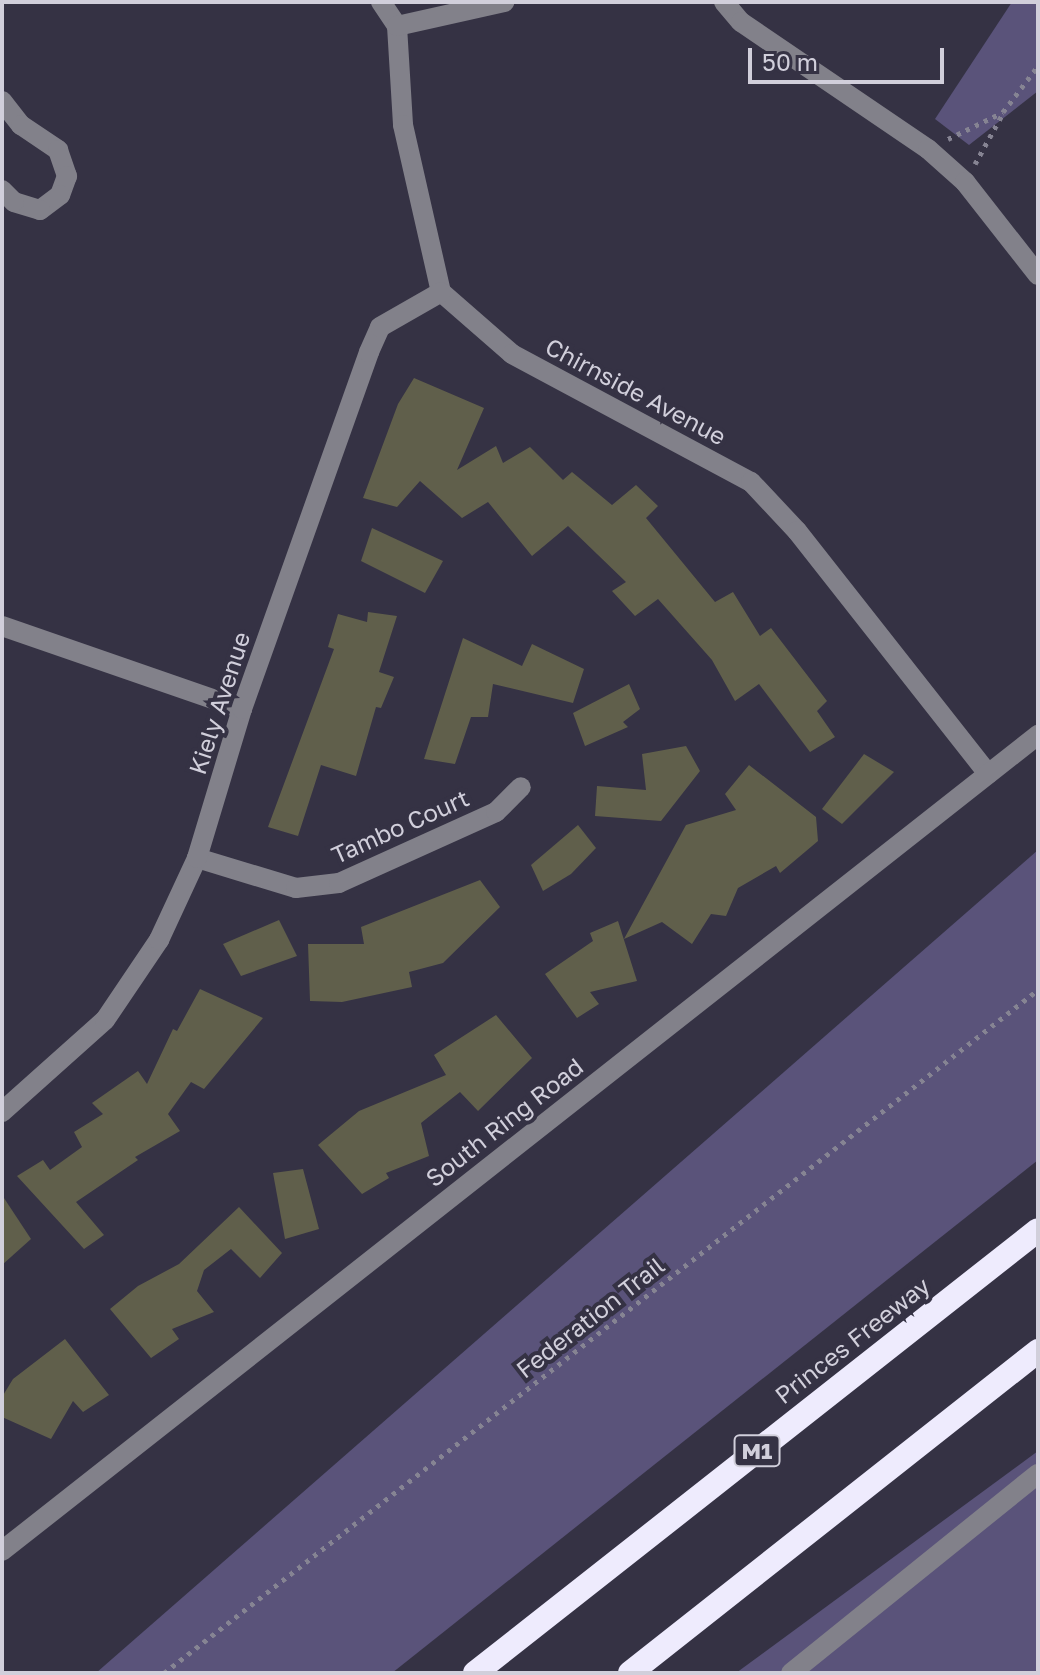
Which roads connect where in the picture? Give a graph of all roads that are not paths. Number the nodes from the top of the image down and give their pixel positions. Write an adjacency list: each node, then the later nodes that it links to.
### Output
1 (381, 2): 4 (street)
2 (504, 2): 4 (street)
3 (724, 2): 7 (street)
4 (397, 26): 8 (street)
5 (2, 101): 6 (street)
6 (2, 190)
7 (1038, 275)
8 (441, 292): 10 (street, Kiely Avenue); 12 (street, Chirnside Avenue)
9 (2, 626): 10 (street)
10 (242, 709): 14 (street, Kiely Avenue)
11 (1038, 735): 12 (street, South Ring Road)
12 (988, 774): 19 (street, South Ring Road)
13 (521, 787): 14 (street, Tambo Court)
14 (197, 858): 15 (street, Kiely Avenue)
15 (2, 1112)
16 (1038, 1230): 20 (highway, Princes Freeway / M1)
17 (1038, 1351): 21 (highway)
18 (1038, 1474): 22 (street)
19 (2, 1551)
20 (475, 1673)
21 (630, 1673)
22 (791, 1673)

